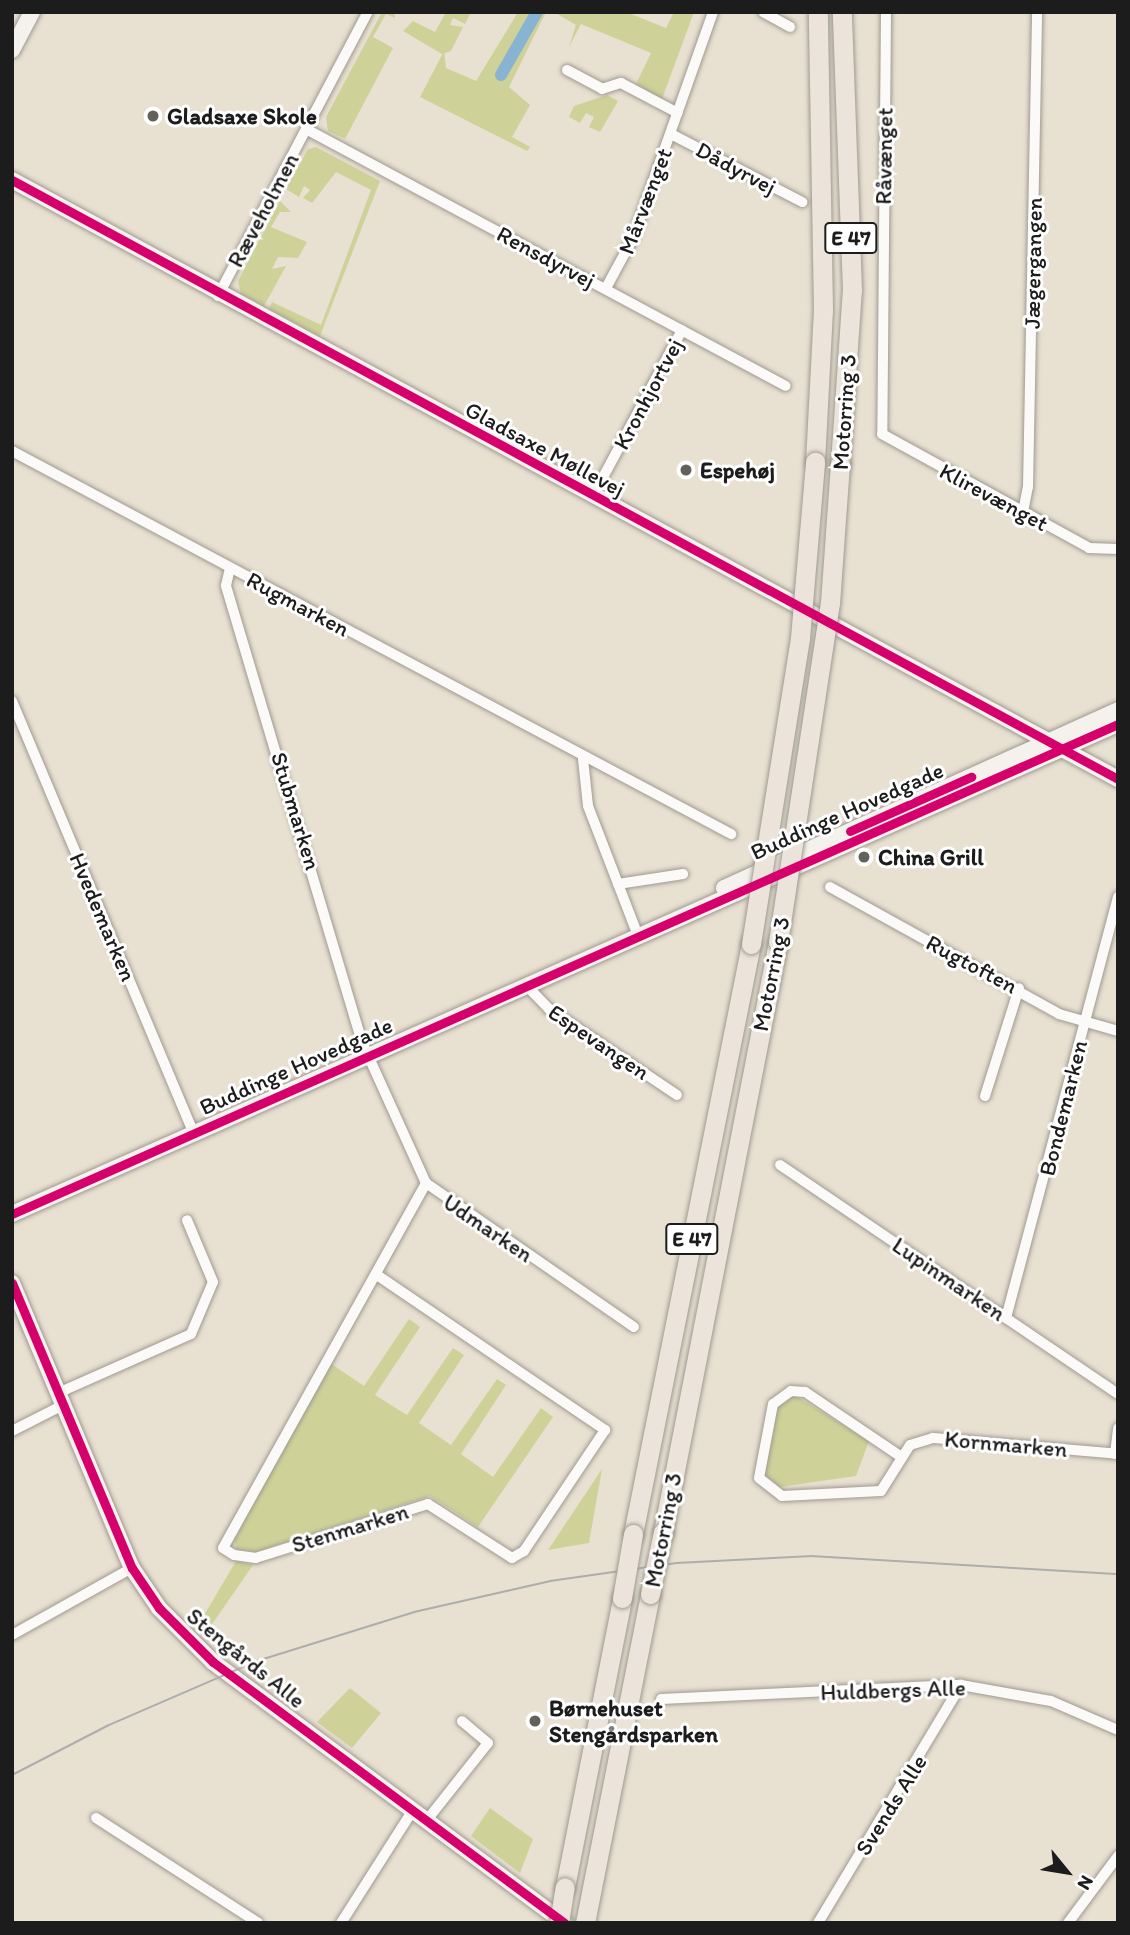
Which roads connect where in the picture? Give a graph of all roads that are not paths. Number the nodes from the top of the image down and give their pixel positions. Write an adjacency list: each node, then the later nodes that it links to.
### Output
1 (32, 12): 10 (street)
2 (368, 12): 13 (street, Ræveholmen)
3 (713, 12): 12 (street, Mårvænget)
4 (763, 12): 9 (street)
5 (818, 12): 74 (highway, Motorring 3 / E 47, bridge)
6 (842, 12): 71 (highway, Motorring 3 / E 47, bridge)
7 (886, 12): 21 (street, Råvænget)
8 (1037, 12): 24 (street, Jægergangen)
9 (790, 27)
10 (12, 50)
11 (566, 70): 12 (street)
12 (678, 113): 14 (street, Mårvænget)
13 (306, 129): 17 (street, Rensdyrvej); 18 (street, Ræveholmen)
14 (671, 134): 16 (street, Dådyrvej); 17 (street, Mårvænget)
15 (12, 180): 18 (street, Gladsaxe Møllevej)
16 (802, 202)
17 (606, 288): 19 (street, Rensdyrvej)
18 (218, 296): 23 (street, Gladsaxe Møllevej)
19 (682, 330): 20 (street, Rensdyrvej); 23 (street, Kronhjortvej)
20 (786, 386)
21 (879, 426): 24 (street, Klirevænget)
22 (12, 451): 26 (street, Rugmarken)
23 (593, 496): 30 (street, Gladsaxe Møllevej)
24 (1023, 512): 25 (street, Klirevænget)
25 (1118, 549)
26 (230, 568): 31 (street, Rugmarken); 43 (street, Stubmarken)
27 (12, 701): 46 (street, Hvedemarken)
28 (1118, 710): 30 (street, Buddinge Hovedgade)
29 (1118, 724): 30 (street, Buddinge Hovedgade)
30 (1054, 747): 32 (street, Gladsaxe Møllevej); 38 (street, Buddinge Hovedgade)
31 (583, 759): 33 (street, Rugmarken); 35 (street)
32 (1118, 779)
33 (730, 834)
34 (683, 874): 35 (street)
35 (618, 884): 38 (street)
36 (830, 887): 40 (street, Rugtoften)
37 (1118, 897): 41 (street, Bondemarken)
38 (638, 933): 39 (street, Buddinge Hovedgade)
39 (525, 984): 43 (street, Buddinge Hovedgade); 44 (street, Espevangen)
40 (1018, 988): 41 (street, Rugtoften); 45 (street)
41 (1084, 1024): 42 (street, Rugtoften); 53 (street, Bondemarken)
42 (1118, 1031)
43 (368, 1054): 46 (street, Buddinge Hovedgade); 48 (street, Udmarken)
44 (677, 1095)
45 (985, 1096)
46 (194, 1133): 49 (street, Buddinge Hovedgade)
47 (780, 1165): 53 (street, Lupinmarken)
48 (426, 1183): 51 (street, Stenmarken); 54 (street, Udmarken)
49 (12, 1214)
50 (187, 1220): 56 (street)
51 (377, 1275): 51 (street, Stenmarken)
52 (12, 1283): 56 (street, Stengårds Alle)
53 (1006, 1318): 55 (street, Lupinmarken)
54 (634, 1327)
55 (1118, 1394)
56 (61, 1399): 58 (street); 61 (street, Stengårds Alle)
57 (1118, 1429): 59 (street)
58 (12, 1431)
59 (1116, 1454): 60 (street, Kornmarken)
60 (900, 1456): 60 (street)
61 (132, 1568): 62 (street); 67 (street, Stengårds Alle)
62 (12, 1635)
63 (961, 1685): 64 (street, Huldbergs Alle); 66 (street, Huldbergs Alle); 76 (street, Svends Alle)
64 (662, 1699)
65 (462, 1721): 69 (street)
66 (1118, 1730)
67 (413, 1810): 69 (street, Stengårds Alle); 73 (street)
68 (96, 1818): 72 (street)
69 (427, 1820): 75 (street, Stengårds Alle)
70 (1118, 1856): 77 (street)
71 (586, 1914)
72 (258, 1923)
73 (341, 1923)
74 (559, 1923)
75 (565, 1923)
76 (818, 1923)
77 (1068, 1923)

